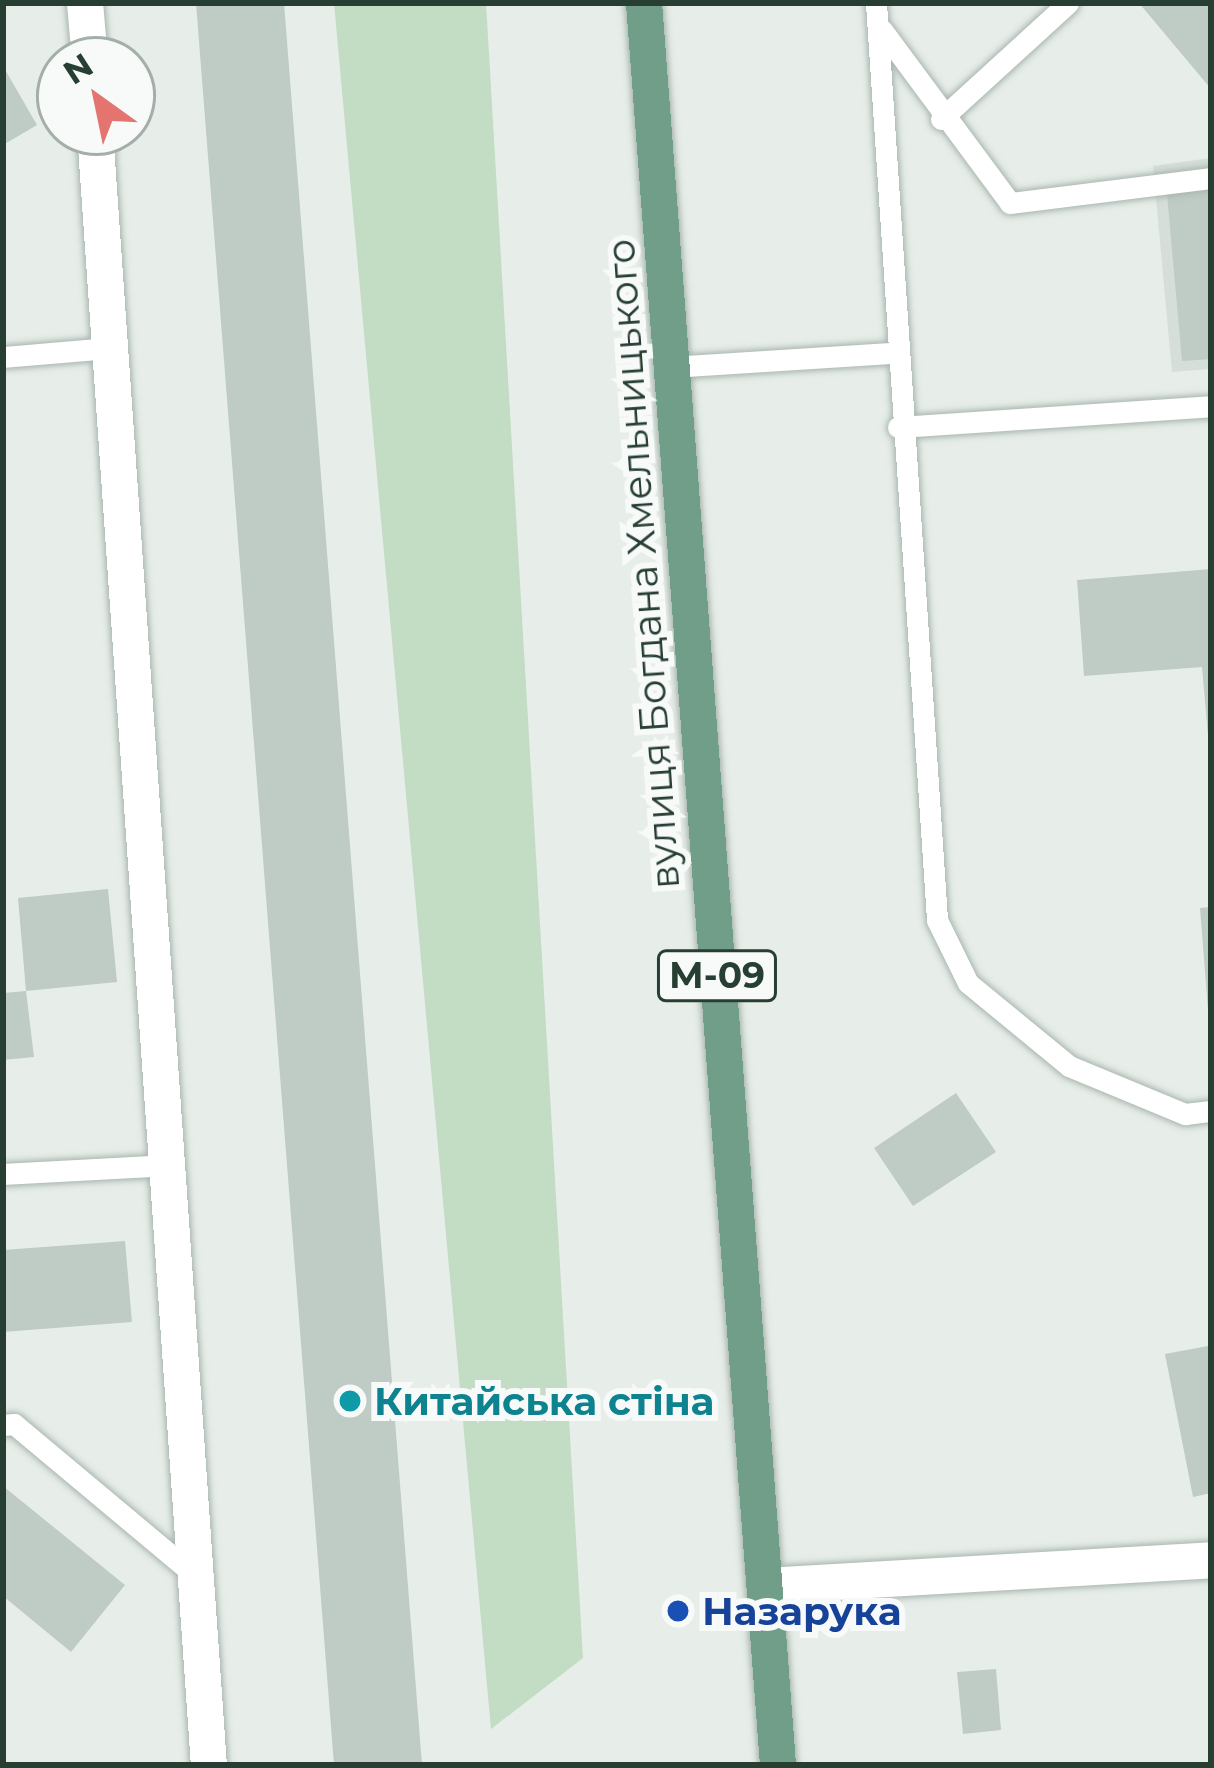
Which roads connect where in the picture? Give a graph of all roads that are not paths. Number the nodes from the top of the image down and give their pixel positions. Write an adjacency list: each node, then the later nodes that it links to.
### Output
1 (85, 3): 6 (street)
2 (644, 3): 13 (main road, вулиця Богдана Хмельницького / М-09)
3 (876, 3): 5 (lane)
4 (1068, 3): 7 (lane)
5 (882, 30): 7 (lane); 11 (lane)
6 (87, 36)
7 (941, 119): 9 (lane)
8 (97, 156): 10 (street)
9 (1211, 178)
10 (111, 348): 12 (lane); 17 (street)
11 (892, 353): 13 (lane); 15 (lane)
12 (3, 357)
13 (669, 367): 22 (main road, вулиця Богдана Хмельницького / М-09)
14 (1211, 406): 15 (lane)
15 (898, 428): 16 (lane)
16 (1211, 1111)
17 (169, 1165): 18 (lane); 21 (street)
18 (3, 1174)
19 (3, 1425): 21 (lane)
20 (1211, 1560): 22 (street)
21 (198, 1578): 23 (street)
22 (766, 1586): 24 (main road, вулиця Богдана Хмельницького / М-09)
23 (209, 1765)
24 (778, 1765)

